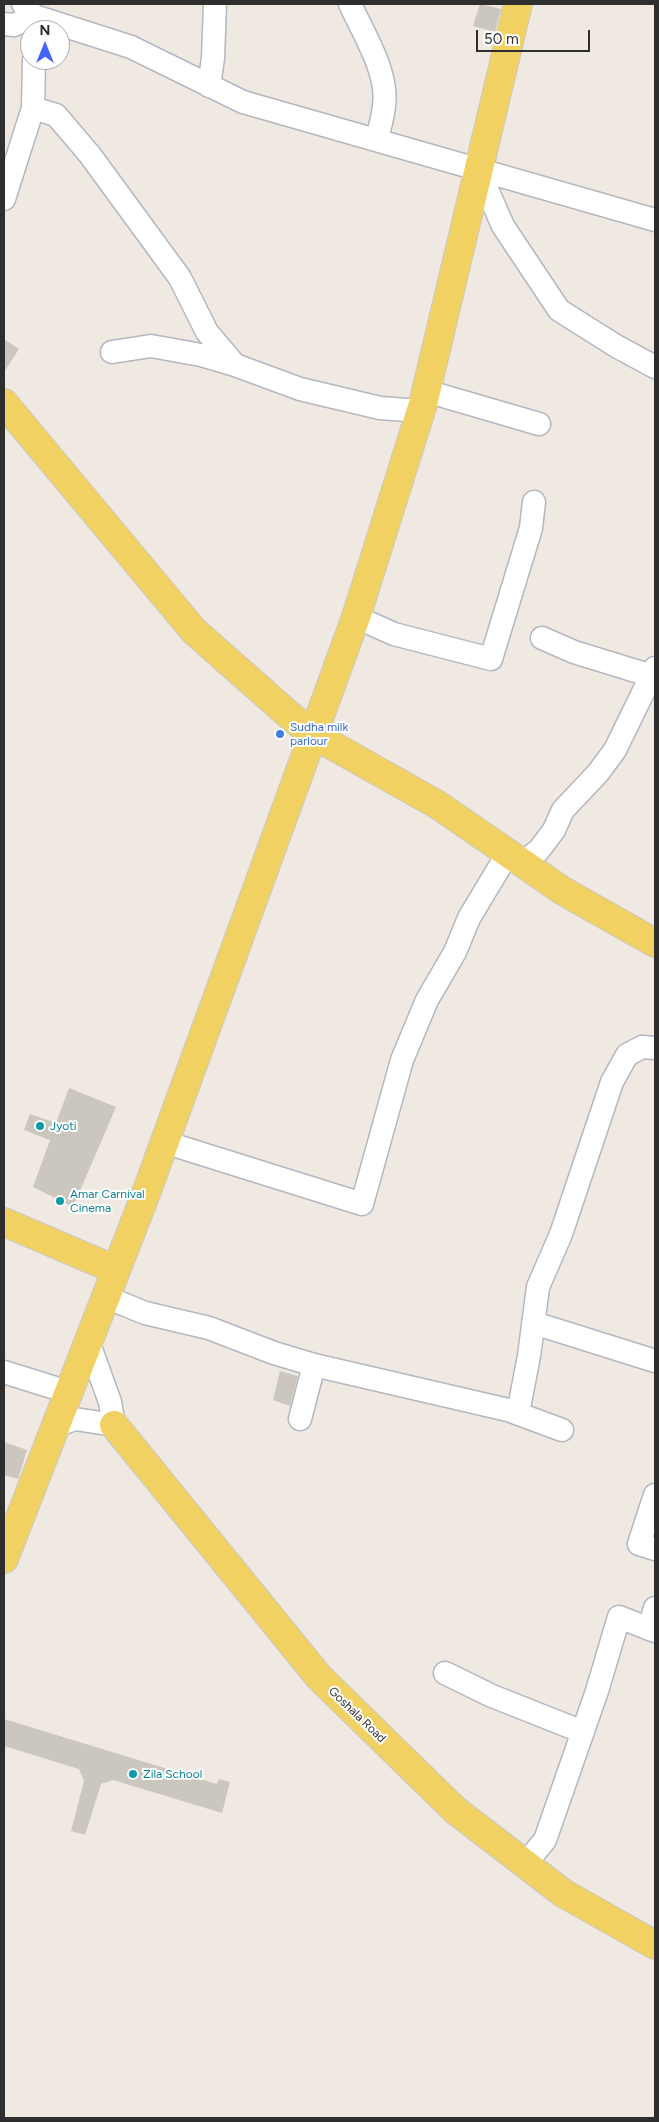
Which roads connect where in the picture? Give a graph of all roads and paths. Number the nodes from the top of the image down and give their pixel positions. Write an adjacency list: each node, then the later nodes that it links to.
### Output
1 (215, 4): 7 (street)
2 (350, 4): 9 (street)
3 (518, 4): 10 (main road)
4 (30, 17): 5 (street); 7 (street)
5 (4, 24)
6 (34, 70): 8 (street)
7 (209, 86): 9 (street)
8 (33, 108): 11 (street); 14 (street)
9 (377, 140): 10 (street)
10 (479, 171): 12 (street); 15 (street); 16 (main road)
11 (4, 199)
12 (655, 220)
13 (112, 352): 14 (street)
14 (235, 365): 16 (street)
15 (655, 367)
16 (423, 401): 18 (street); 20 (main road)
17 (4, 403): 23 (main road)
18 (539, 424)
19 (534, 502): 20 (street)
20 (356, 617): 23 (main road)
21 (542, 638): 22 (street)
22 (653, 672): 24 (street)
23 (312, 734): 24 (main road); 27 (main road)
24 (515, 858): 25 (main road); 27 (street)
25 (655, 943)
26 (655, 1048): 31 (street)
27 (164, 1142): 29 (main road)
28 (4, 1222): 29 (main road)
29 (116, 1270): 30 (main road)
30 (106, 1297): 32 (main road); 34 (street)
31 (534, 1323): 33 (street); 37 (street)
32 (88, 1341): 36 (main road); 39 (street)
33 (655, 1361)
34 (314, 1365): 37 (street); 38 (street)
35 (4, 1372): 36 (street)
36 (68, 1392): 40 (main road)
37 (518, 1413): 41 (street)
38 (300, 1419)
39 (114, 1425): 40 (street); 48 (main road, Goshala Road)
40 (55, 1426): 44 (main road)
41 (562, 1430)
42 (655, 1495): 43 (street)
43 (655, 1549)
44 (4, 1559)
45 (653, 1623): 47 (street)
46 (445, 1673): 47 (street)
47 (583, 1732): 48 (street)
48 (525, 1864): 49 (main road, Goshala Road)
49 (655, 1945)

